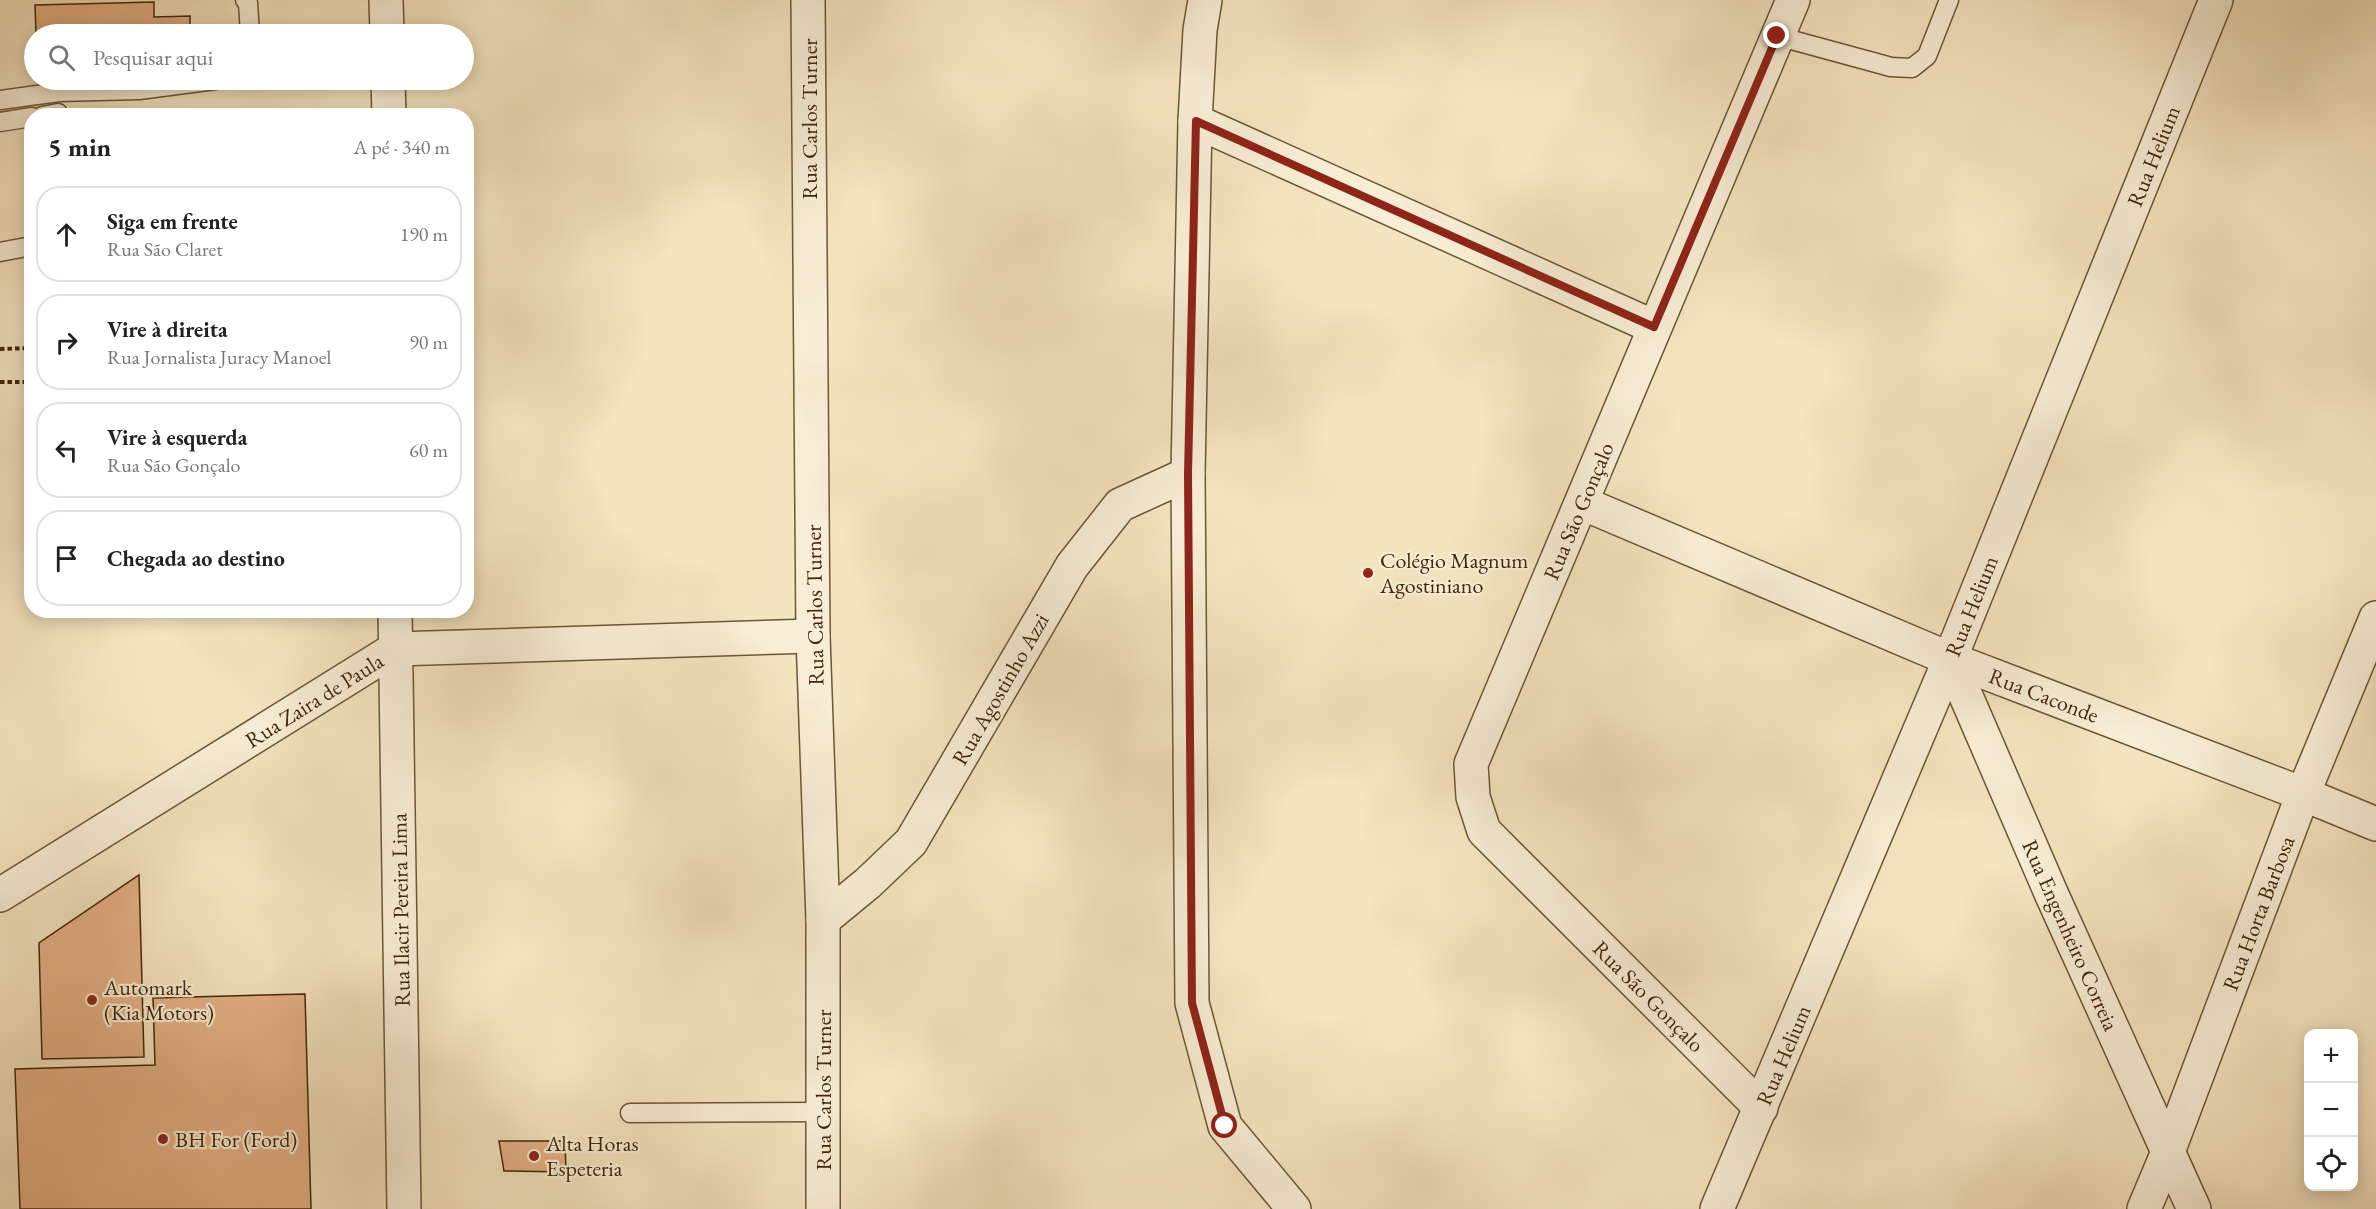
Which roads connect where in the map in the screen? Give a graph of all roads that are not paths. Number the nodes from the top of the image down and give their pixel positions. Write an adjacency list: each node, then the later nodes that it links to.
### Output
1 (245, 0): 8 (lane)
2 (386, 0): 9 (street)
3 (808, 0): 25 (street, Rua Carlos Turner)
4 (1206, 0): 16 (street)
5 (1793, 0): 10 (street, Rua São Gonçalo)
6 (1949, 0): 10 (lane)
7 (2216, 0): 27 (street, Rua Helium)
8 (249, 24)
9 (387, 24)
10 (1777, 36): 20 (street, Rua São Gonçalo)
11 (138, 90): 13 (lane)
12 (388, 90): 14 (street)
13 (0, 100)
14 (388, 108)
15 (24, 118): 17 (lane)
16 (1196, 121): 20 (street); 21 (street)
17 (0, 122)
18 (24, 248): 19 (lane)
19 (0, 252)
20 (1654, 327): 22 (street, Rua São Gonçalo)
21 (1188, 474): 31 (street, Rua Agostinho Azzi); 38 (street)
22 (1582, 503): 27 (street, Rua Caconde); 32 (street, Rua São Gonçalo)
23 (395, 618): 26 (street, Rua Ilacir Pereira Lima)
24 (2376, 618): 28 (street, Rua Horta Barbosa)
25 (813, 636): 26 (street, Rua Zaira de Paula); 31 (street, Rua Carlos Turner)
26 (395, 649): 30 (street, Rua Zaira de Paula); 36 (street, Rua Ilacir Pereira Lima)
27 (1950, 659): 28 (street, Rua Caconde); 32 (street, Rua Helium); 35 (street, Rua Engenheiro Correia)
28 (2303, 794): 29 (street, Rua Caconde); 35 (street, Rua Horta Barbosa)
29 (2376, 824)
30 (0, 895)
31 (823, 920): 33 (street, Rua Carlos Turner)
32 (1761, 1108): 39 (street, Rua Helium)
33 (823, 1112): 34 (lane); 37 (street, Rua Carlos Turner)
34 (630, 1113)
35 (2168, 1152): 40 (street, Rua Horta Barbosa); 41 (street, Rua Engenheiro Correia)
36 (404, 1209)
37 (823, 1209)
38 (1294, 1209)
39 (1717, 1209)
40 (2144, 1209)
41 (2194, 1209)

